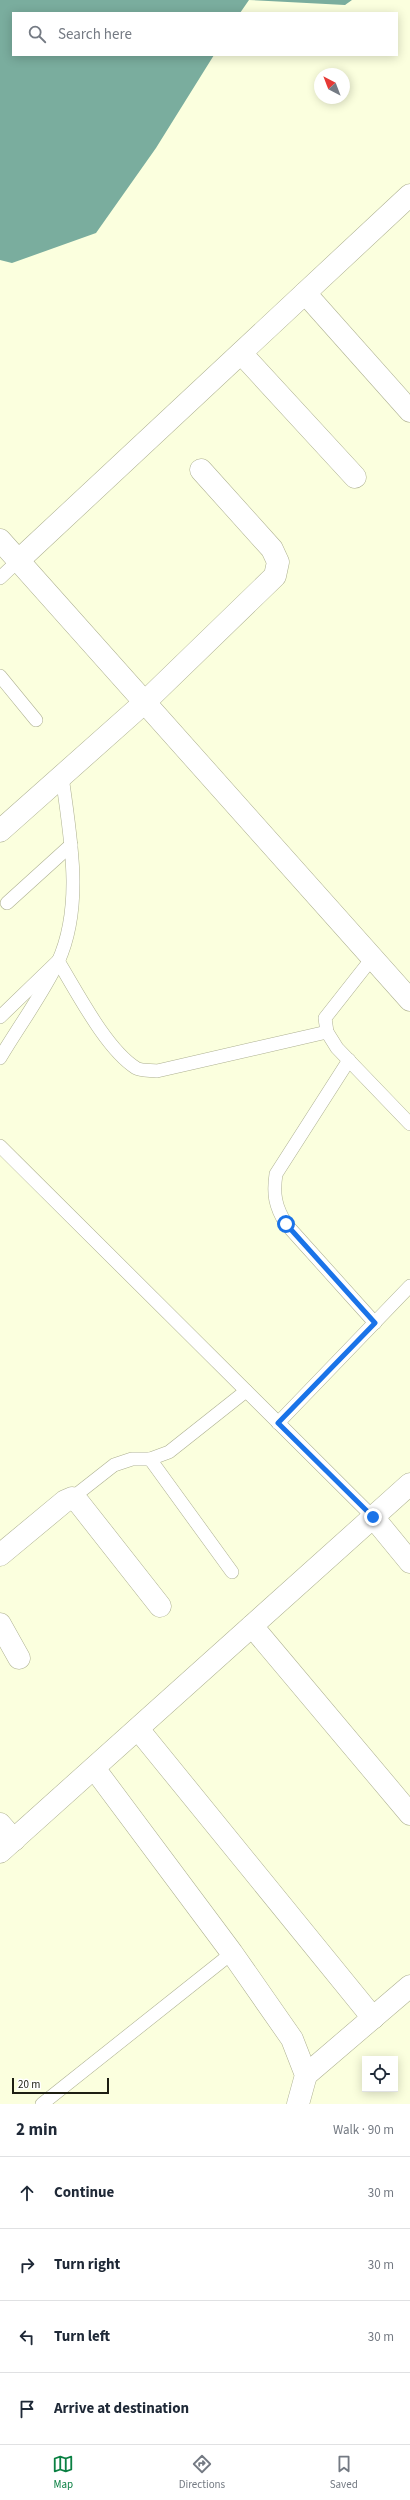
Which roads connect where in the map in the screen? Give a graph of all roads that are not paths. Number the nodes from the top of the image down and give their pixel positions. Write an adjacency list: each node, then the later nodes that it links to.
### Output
1 (410, 195): 2 (street)
2 (306, 293): 3 (street); 4 (street)
3 (241, 353): 6 (street); 8 (street)
4 (410, 411)
5 (201, 470): 11 (street)
6 (355, 477)
7 (0, 540): 8 (street)
8 (19, 560): 9 (lane); 11 (street)
9 (0, 578)
10 (0, 676): 12 (lane)
11 (145, 702): 13 (street); 17 (street)
12 (36, 720)
13 (62, 776): 14 (street); 15 (lane)
14 (0, 831)
15 (71, 845): 16 (lane); 18 (lane)
16 (7, 903)
17 (373, 957): 19 (street); 21 (lane)
18 (58, 961): 20 (lane); 21 (lane); 22 (lane)
19 (406, 989)
20 (0, 1017)
21 (326, 1032): 23 (lane)
22 (0, 1058)
23 (349, 1060): 24 (lane); 27 (lane)
24 (410, 1124)
25 (0, 1146): 28 (lane)
26 (410, 1286): 27 (lane)
27 (375, 1323): 29 (lane)
28 (246, 1391): 29 (lane); 30 (lane)
29 (278, 1423): 33 (lane)
30 (150, 1459): 32 (lane); 36 (lane)
31 (410, 1484): 33 (street)
32 (72, 1498): 34 (street); 37 (street)
33 (373, 1517): 35 (street); 39 (street)
34 (0, 1555)
35 (410, 1562)
36 (232, 1572)
37 (160, 1606)
38 (0, 1624): 40 (street)
39 (252, 1626): 41 (street); 43 (street)
40 (19, 1658)
41 (138, 1729): 42 (street); 47 (street)
42 (94, 1768): 44 (street); 45 (street)
43 (410, 1814)
44 (5, 1838)
45 (232, 1953): 48 (street); 49 (lane)
46 (410, 1986): 47 (street)
47 (373, 2018): 48 (street)
48 (306, 2075): 50 (street)
49 (42, 2104)
50 (298, 2104)

